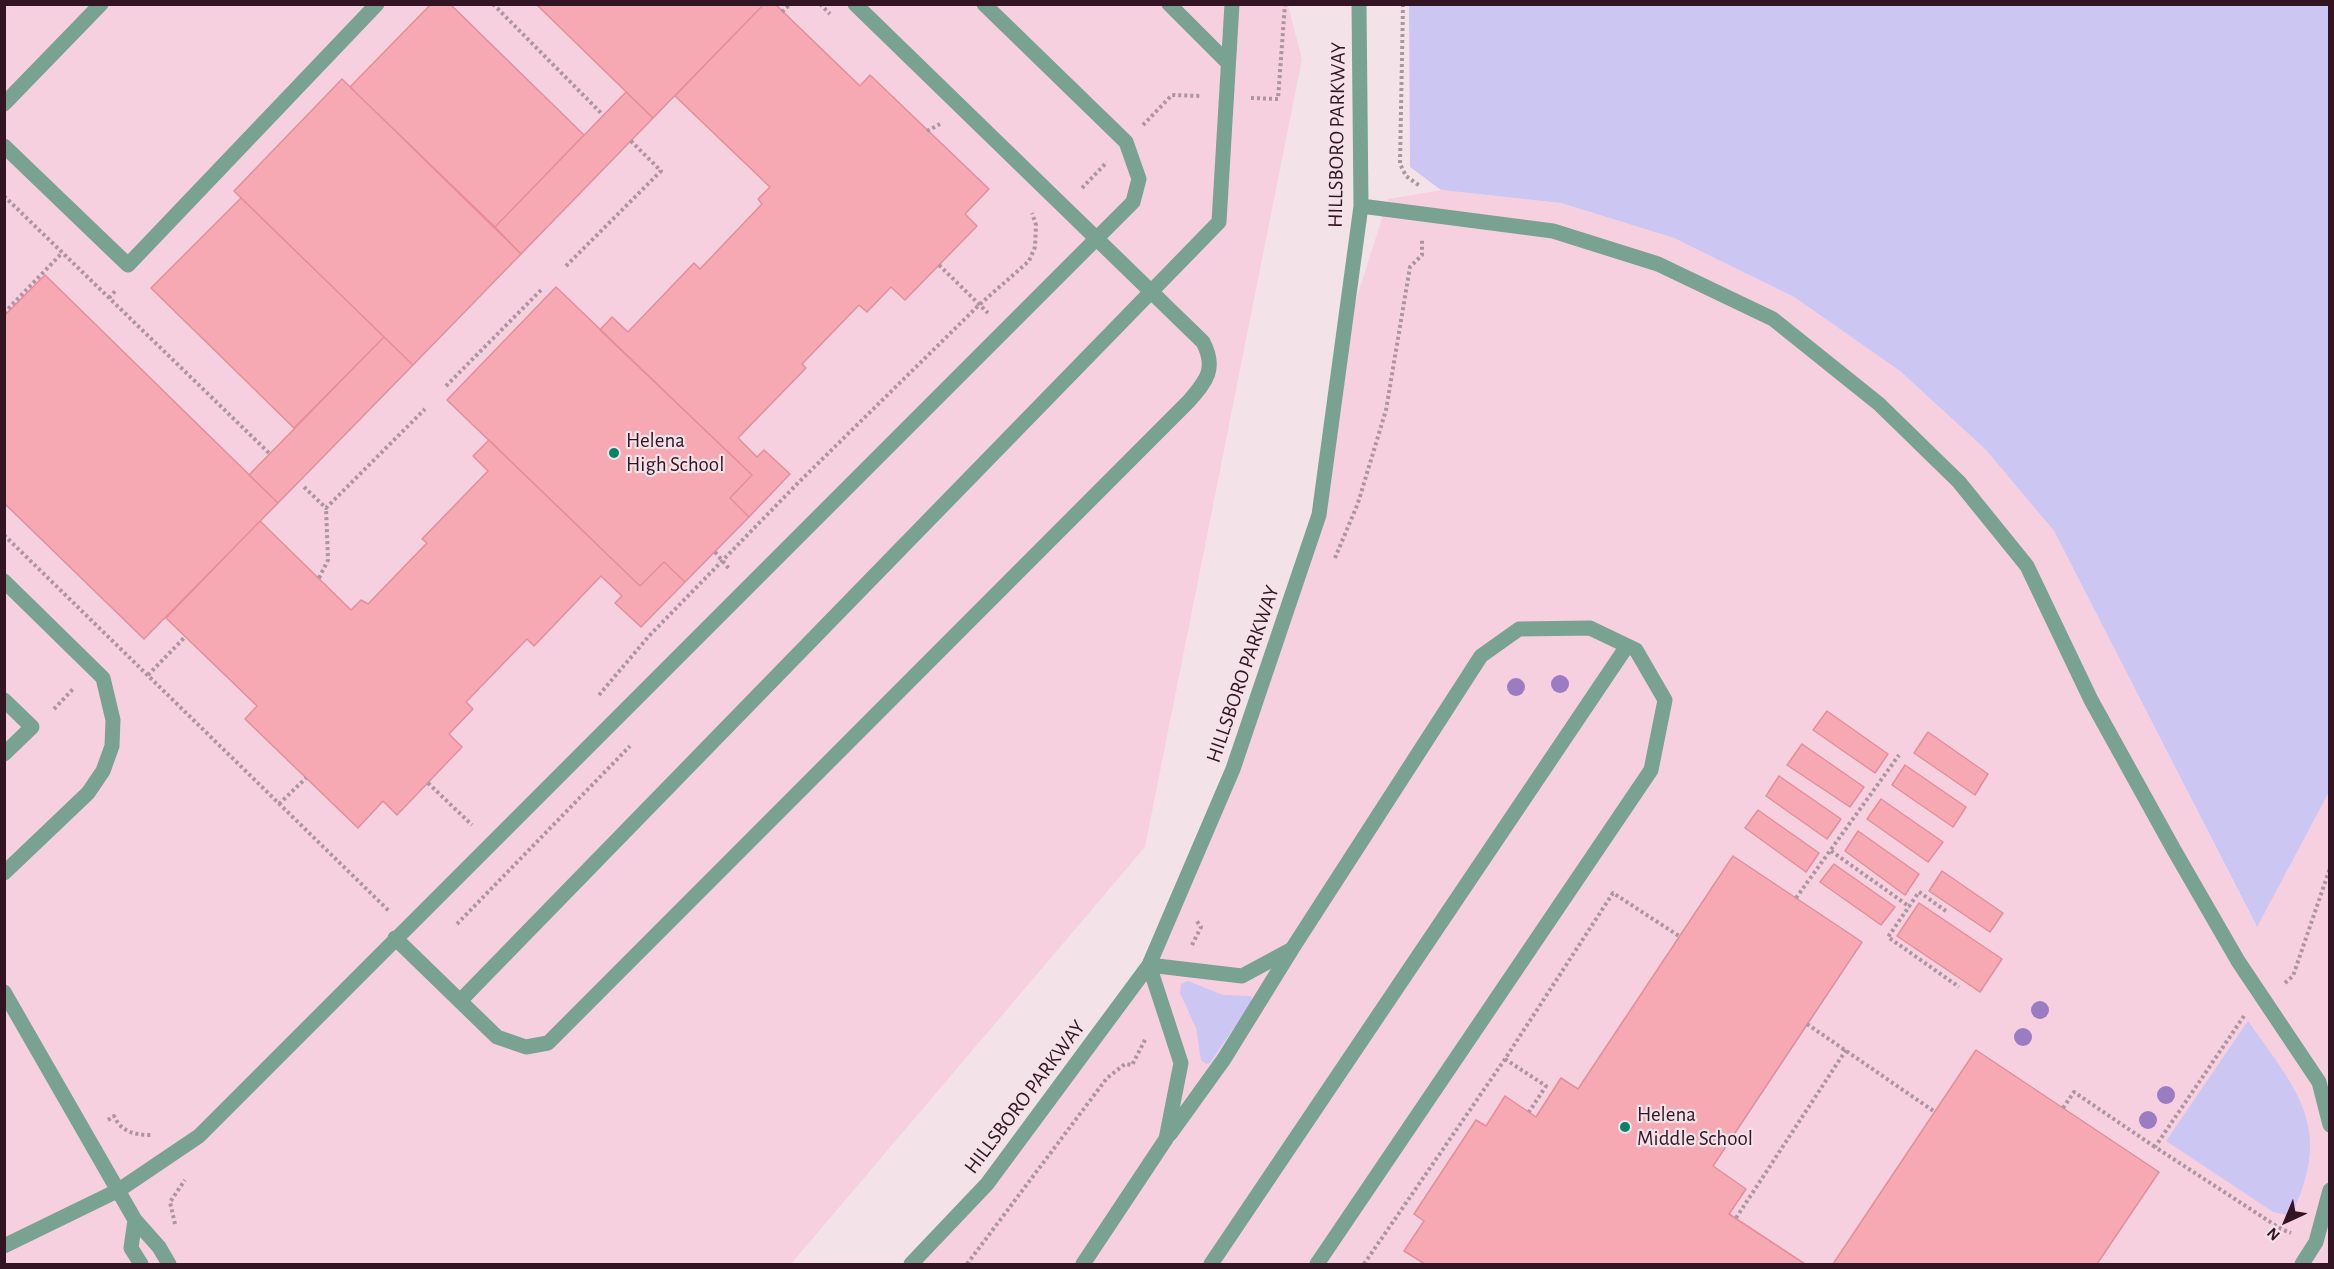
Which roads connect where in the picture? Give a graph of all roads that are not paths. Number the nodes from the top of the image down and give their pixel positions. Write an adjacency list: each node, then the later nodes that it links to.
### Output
1 (101, 4): 9 (street)
2 (377, 4): 10 (street)
3 (855, 4): 12 (street)
4 (984, 4): 12 (street)
5 (1169, 4): 8 (street)
6 (1232, 4): 8 (street)
7 (1359, 4): 11 (street, HILLSBORO PARKWAY)
8 (1228, 63): 13 (street)
9 (4, 104)
10 (4, 146)
11 (1361, 206): 21 (street, HILLSBORO PARKWAY); 24 (street)
12 (1096, 238): 13 (street); 19 (street)
13 (1151, 292): 23 (street); 23 (street)
14 (4, 581): 18 (street)
15 (1627, 646): 20 (street); 34 (street); 35 (street)
16 (4, 700): 17 (street)
17 (4, 754)
18 (4, 873)
19 (395, 938): 23 (street); 26 (street)
20 (1292, 949): 21 (street); 25 (street)
21 (1149, 965): 25 (street); 32 (street, HILLSBORO PARKWAY)
22 (4, 992): 26 (street)
23 (460, 1001)
24 (2330, 1125)
25 (1166, 1139): 33 (street)
26 (119, 1190): 28 (street); 29 (street)
27 (2330, 1190): 36 (street)
28 (135, 1221): 30 (street); 31 (street)
29 (4, 1246)
30 (141, 1264)
31 (169, 1264)
32 (911, 1264)
33 (1083, 1264)
34 (1211, 1264)
35 (1317, 1264)
36 (2302, 1264)

